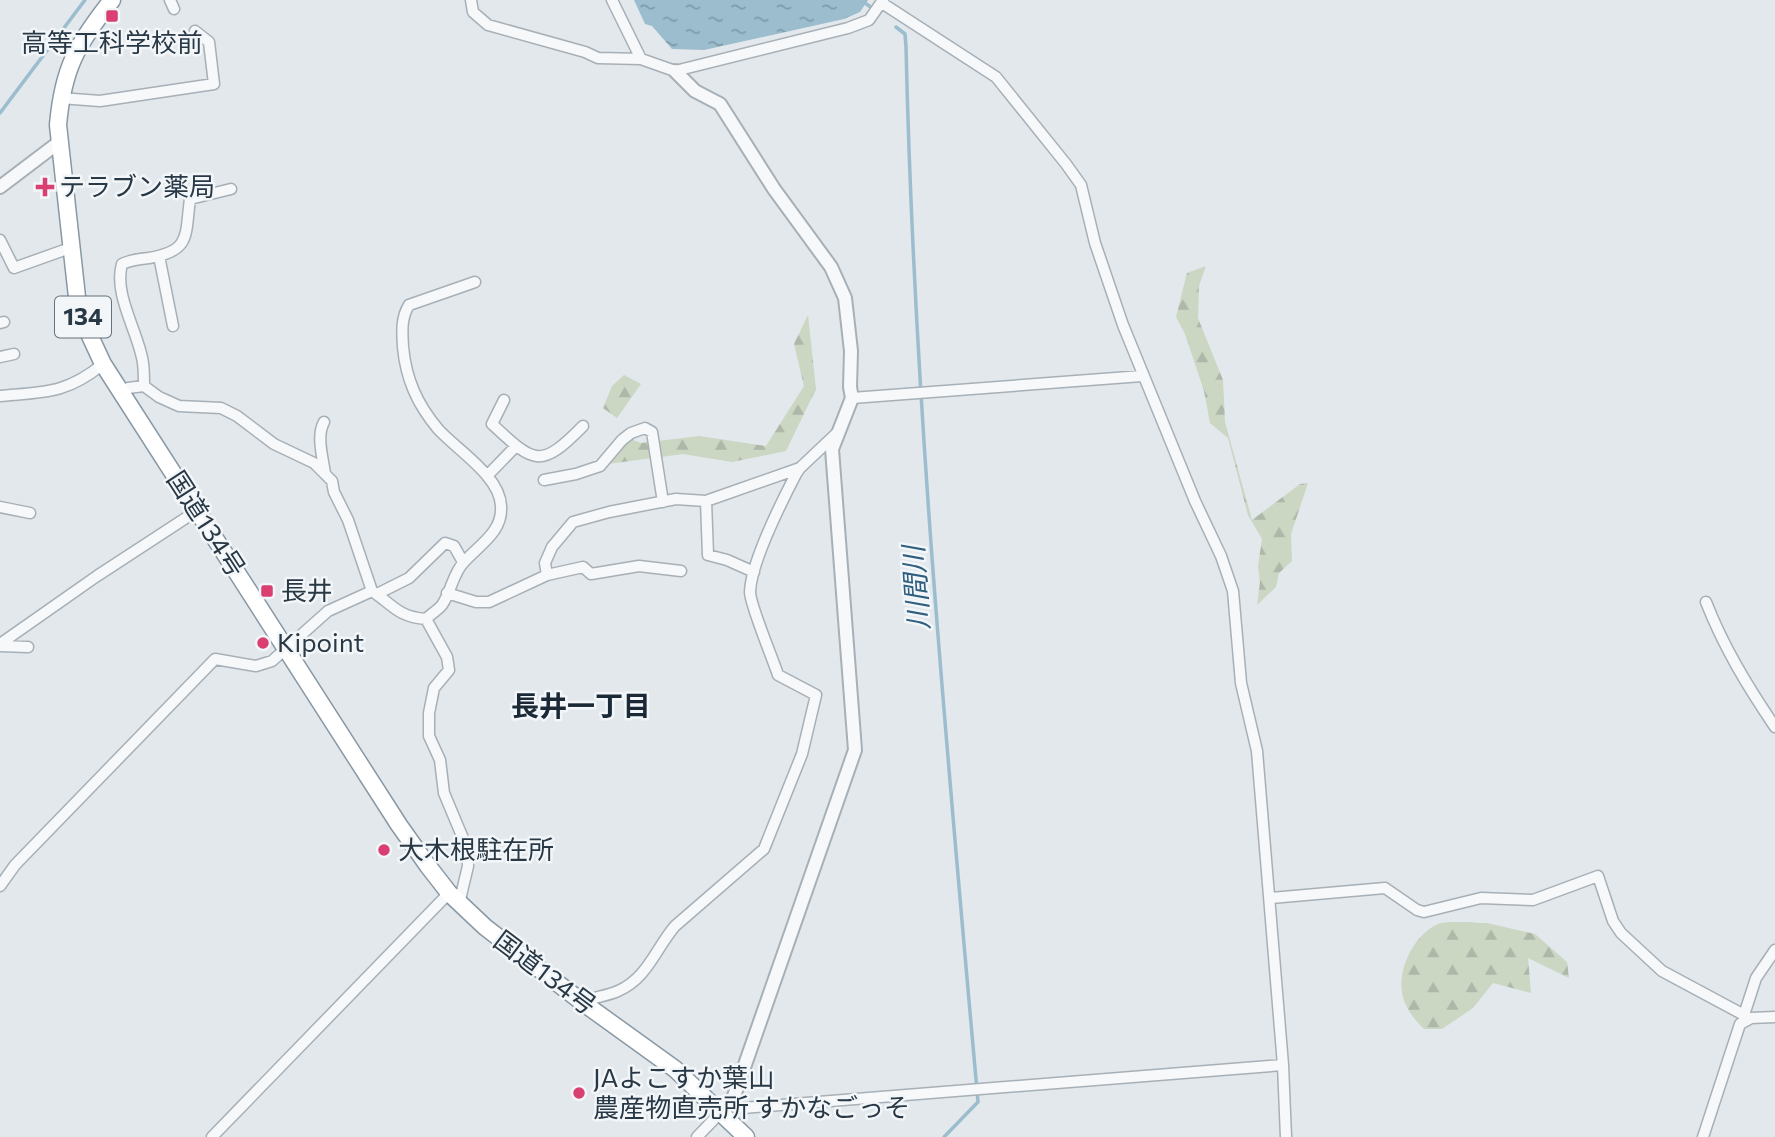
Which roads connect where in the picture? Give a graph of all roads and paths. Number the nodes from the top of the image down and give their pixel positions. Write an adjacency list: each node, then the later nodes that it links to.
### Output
1 (112, 0): 8 (highway, 国道134号 / 134)
2 (471, 0): 6 (street)
3 (612, 0): 6 (street)
4 (883, 2): 7 (street); 20 (street)
5 (195, 31): 8 (street)
6 (641, 59): 7 (street)
7 (675, 71): 24 (street)
8 (60, 98): 9 (highway, 国道134号 / 134)
9 (58, 143): 10 (street); 13 (highway, 国道134号 / 134)
10 (0, 187)
11 (231, 189): 14 (street)
12 (0, 240): 13 (street)
13 (70, 248): 19 (highway, 国道134号 / 134)
14 (159, 256): 16 (street); 21 (street)
15 (475, 282): 32 (street)
16 (173, 326)
17 (14, 354): 18 (street)
18 (0, 357)
19 (103, 365): 22 (highway, 国道134号 / 134); 23 (street)
20 (1142, 376): 24 (street); 53 (street)
21 (144, 386): 22 (street); 31 (street)
22 (121, 392): 37 (highway, 国道134号 / 134)
23 (0, 396)
24 (852, 398): 28 (street)
25 (504, 400): 29 (street)
26 (324, 422): 31 (street)
27 (583, 426): 29 (street)
28 (837, 433): 30 (street); 59 (street)
29 (516, 446): 32 (street)
30 (800, 468): 34 (street); 41 (street)
31 (325, 474): 43 (street)
32 (487, 475): 39 (street)
33 (544, 480): 35 (street)
34 (706, 501): 35 (street); 41 (street)
35 (663, 502): 42 (street)
36 (0, 507): 38 (street)
37 (198, 510): 47 (street); 49 (highway, 国道134号 / 134)
38 (30, 513)
39 (463, 562): 43 (street); 44 (street)
40 (681, 571): 42 (street)
41 (754, 572): 55 (street)
42 (547, 575): 44 (street)
43 (374, 592): 46 (street); 49 (street)
44 (447, 593): 46 (street)
45 (1706, 602): 50 (street)
46 (426, 619): 52 (street)
47 (0, 645): 48 (street)
48 (28, 647)
49 (286, 647): 51 (street); 52 (highway, 国道134号 / 134)
50 (1775, 727)
51 (0, 886)
52 (454, 898): 55 (highway, 国道134号 / 134); 60 (street)
53 (1271, 898): 57 (street); 58 (street)
54 (1775, 950): 57 (street)
55 (582, 1002): 59 (highway, 国道134号 / 134)
56 (1775, 1017): 57 (street)
57 (1744, 1018): 64 (street)
58 (1283, 1065): 59 (street); 63 (street)
59 (726, 1107): 61 (street); 62 (highway, 国道134号 / 134)
60 (212, 1137)
61 (697, 1137)
62 (746, 1137)
63 (1286, 1137)
64 (1703, 1137)

